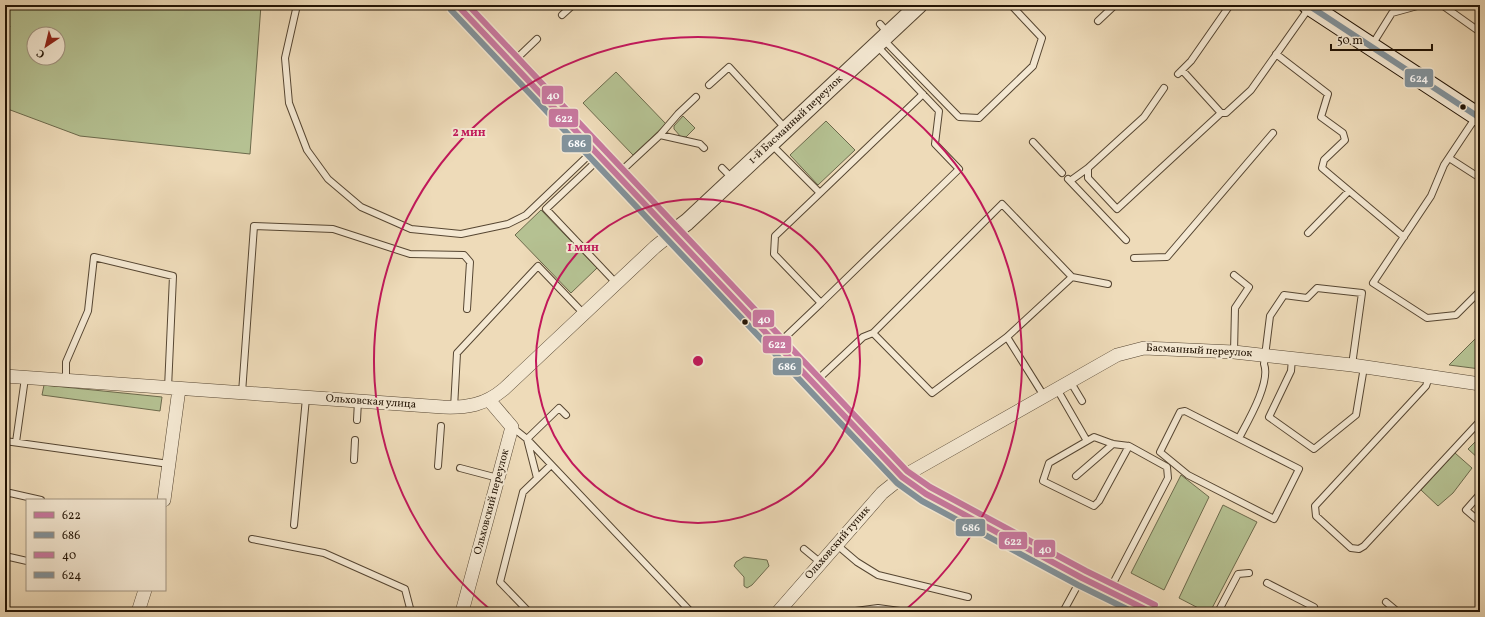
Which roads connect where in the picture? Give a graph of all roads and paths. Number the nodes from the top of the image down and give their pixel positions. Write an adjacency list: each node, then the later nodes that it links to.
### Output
1 (298, 5): 31 (lane)
2 (457, 5): 18 (street)
3 (573, 5): 11 (lane)
4 (1011, 5): 14 (lane)
5 (1114, 5): 12 (lane)
6 (1230, 5): 23 (lane)
7 (1421, 5): 16 (lane)
8 (1442, 5): 13 (lane)
9 (1309, 6): 16 (main road); 17 (lane)
10 (912, 7): 14 (street, 1-й Басманный переулок)
11 (562, 15)
12 (1098, 21)
13 (1480, 32)
14 (882, 35): 21 (lane); 25 (street, 1-й Басманный переулок)
15 (537, 39): 18 (lane)
16 (1371, 46): 24 (main road)
17 (1276, 54): 23 (lane); 37 (lane)
18 (512, 64): 31 (street)
19 (709, 85): 25 (lane)
20 (1164, 88): 33 (lane)
21 (923, 94): 38 (lane); 49 (lane)
22 (696, 97): 27 (lane)
23 (1221, 113): 33 (lane)
24 (1478, 117): 32 (lane)
25 (786, 129): 29 (street, 1-й Басманный переулок)
26 (1273, 133): 43 (lane)
27 (660, 135): 30 (lane); 35 (lane)
28 (1033, 142): 34 (lane)
29 (771, 143): 38 (lane); 40 (street, 1-й Басманный переулок)
30 (704, 148)
31 (597, 154): 35 (street); 46 (lane)
32 (1449, 158): 36 (lane); 41 (lane)
33 (1088, 168): 42 (lane)
34 (1062, 173)
35 (616, 175): 40 (street)
36 (1480, 178)
37 (1349, 191): 39 (lane); 41 (lane)
38 (820, 194): 49 (lane)
39 (1308, 233)
40 (672, 234): 46 (street, Ольховская улица); 54 (street)
41 (1404, 236): 48 (lane)
42 (1126, 240)
43 (1134, 258)
44 (1234, 275): 55 (lane)
45 (1072, 277): 47 (lane); 52 (lane); 53 (lane)
46 (616, 283): 51 (street, Ольховская улица)
47 (1108, 284)
48 (1480, 291)
49 (821, 303): 54 (lane)
50 (467, 309): 68 (lane)
51 (584, 314): 71 (street, Ольховская улица); 74 (lane)
52 (873, 333): 53 (lane); 64 (lane)
53 (1007, 337): 69 (lane)
54 (777, 345): 64 (street)
55 (1234, 352): 56 (street, Басманный переулок); 63 (street, Басманный переулок)
56 (1265, 355): 57 (street, Басманный переулок); 58 (lane); 80 (lane)
57 (1292, 358): 58 (street, Басманный переулок); 58 (lane)
58 (1358, 366): 60 (street, Басманный переулок)
59 (5, 376): 61 (street, Ольховская улица)
60 (1429, 376): 65 (street, Басманный переулок); 77 (lane)
61 (25, 378): 62 (street, Ольховская улица); 85 (lane)
62 (66, 380): 66 (street, Ольховская улица); 66 (lane)
63 (1070, 381): 67 (street, Басманный переулок); 73 (lane)
64 (813, 384): 93 (street)
65 (1478, 386)
66 (173, 388): 68 (street, Ольховская улица); 89 (street)
67 (1057, 389): 69 (street, Басманный переулок); 84 (lane)
68 (242, 393): 70 (street, Ольховская улица)
69 (1044, 396): 93 (street, Басманный переулок)
70 (306, 398): 72 (street, Ольховская улица); 102 (lane)
71 (489, 400): 74 (street, Ольховская улица); 79 (street)
72 (358, 401): 74 (street, Ольховская улица); 76 (lane)
73 (1082, 401)
74 (454, 408)
75 (566, 415): 81 (lane)
76 (357, 420)
77 (1480, 421)
78 (441, 426): 91 (lane)
79 (512, 426): 81 (lane); 95 (street, Ольховский переулок)
80 (1239, 438): 80 (lane)
81 (527, 439): 90 (lane); 96 (lane)
82 (355, 440): 88 (lane)
83 (5, 441): 85 (lane)
84 (1087, 441): 86 (lane); 87 (lane)
85 (16, 442): 89 (lane)
86 (1113, 444): 87 (lane); 94 (lane)
87 (1129, 446): 113 (lane)
88 (354, 460)
89 (169, 464): 100 (street)
90 (551, 465): 96 (lane); 121 (lane)
91 (438, 466)
92 (460, 468): 95 (lane)
93 (902, 476): 104 (street, Ольховский тупик); 110 (street)
94 (1076, 476)
95 (498, 478): 119 (street, Ольховский переулок)
96 (536, 478): 120 (lane)
97 (1480, 494): 101 (lane)
98 (5, 495): 99 (lane)
99 (37, 499)
100 (164, 499)
101 (1480, 522)
102 (294, 525)
103 (252, 539): 118 (lane)
104 (837, 545): 108 (street, Ольховский тупик); 114 (lane)
105 (804, 549): 108 (lane)
106 (5, 556): 107 (lane)
107 (26, 561)
108 (821, 563): 122 (street, Ольховский тупик)
109 (1248, 573): 127 (lane)
110 (1082, 578): 113 (street); 125 (lane)
111 (1267, 583): 116 (lane)
112 (144, 591): 117 (street)
113 (1110, 591): 126 (street)
114 (968, 597)
115 (1386, 602): 128 (lane)
116 (1314, 608)
117 (138, 612)
118 (411, 612)
119 (462, 612)
120 (528, 612)
121 (691, 612)
122 (778, 612)
123 (848, 612): 124 (lane)
124 (906, 612)
125 (1063, 612)
126 (1151, 612)
127 (1218, 612)
128 (1398, 612)

